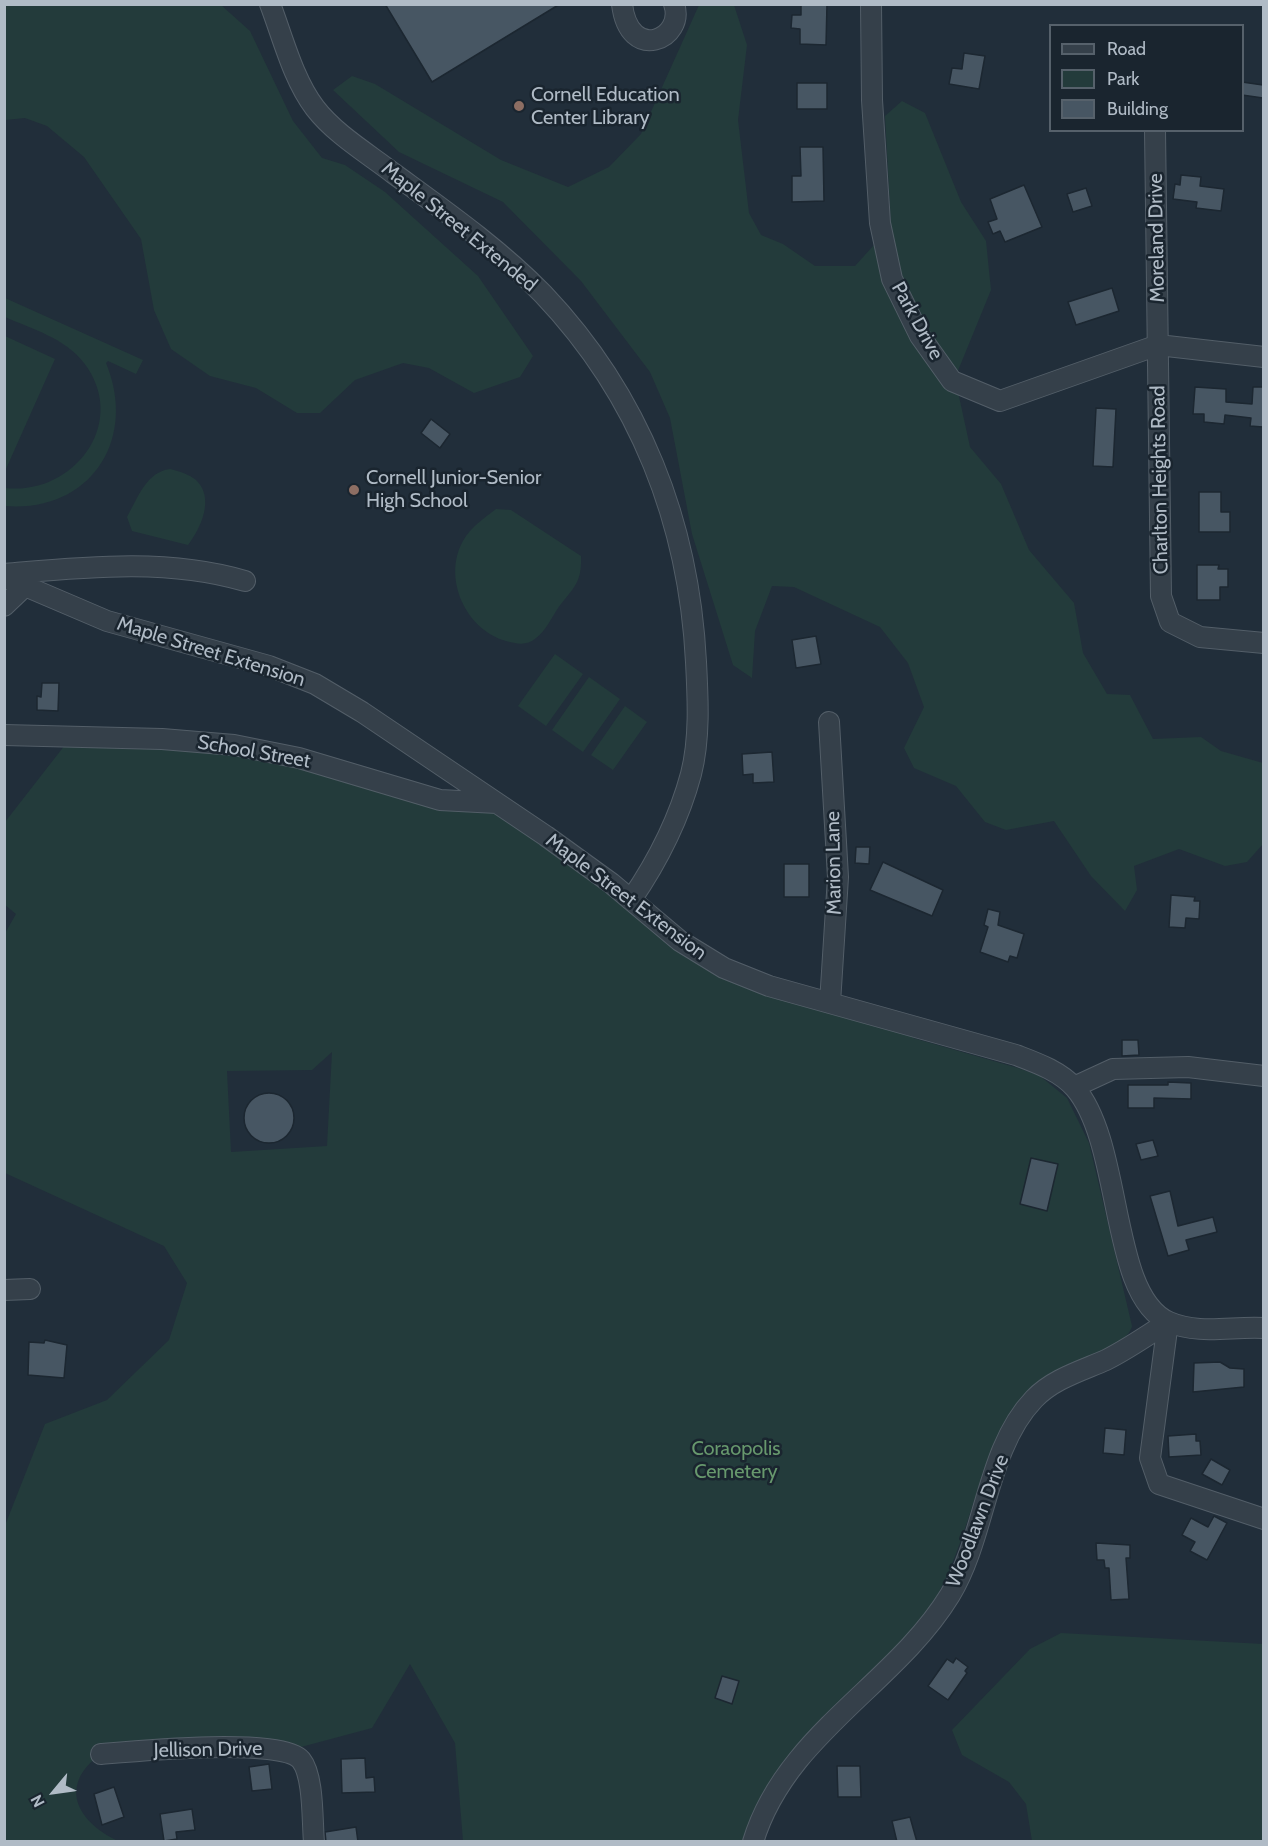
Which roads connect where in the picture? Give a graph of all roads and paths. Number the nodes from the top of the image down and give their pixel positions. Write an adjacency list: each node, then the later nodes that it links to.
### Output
1 (270, 4): 16 (street, Maple Street Extended)
2 (622, 4): 3 (street)
3 (674, 4)
4 (871, 4): 6 (street, Park Drive)
5 (1155, 132): 6 (street, Moreland Drive)
6 (1158, 345): 7 (street); 12 (street, Charlton Heights Road)
7 (1263, 357)
8 (4, 576): 9 (street); 10 (street, Maple Street Extension)
9 (245, 581)
10 (25, 586): 11 (street); 15 (street, Maple Street Extension)
11 (4, 606)
12 (1263, 643)
13 (829, 722): 17 (street, Marion Lane)
14 (4, 735): 15 (street, School Street)
15 (497, 803): 16 (street, Maple Street Extension)
16 (631, 900): 17 (street, Maple Street Extension)
17 (830, 1003): 19 (street, Maple Street Extension)
18 (1263, 1076): 19 (street)
19 (1074, 1087): 22 (street, Maple Street Extension)
20 (30, 1289): 21 (street)
21 (4, 1290)
22 (1168, 1322): 23 (street, Maple Street Extension); 24 (street); 27 (street, Woodlawn Drive)
23 (1263, 1328)
24 (1263, 1519)
25 (101, 1754): 26 (street, Jellison Drive)
26 (314, 1842)
27 (753, 1842)

